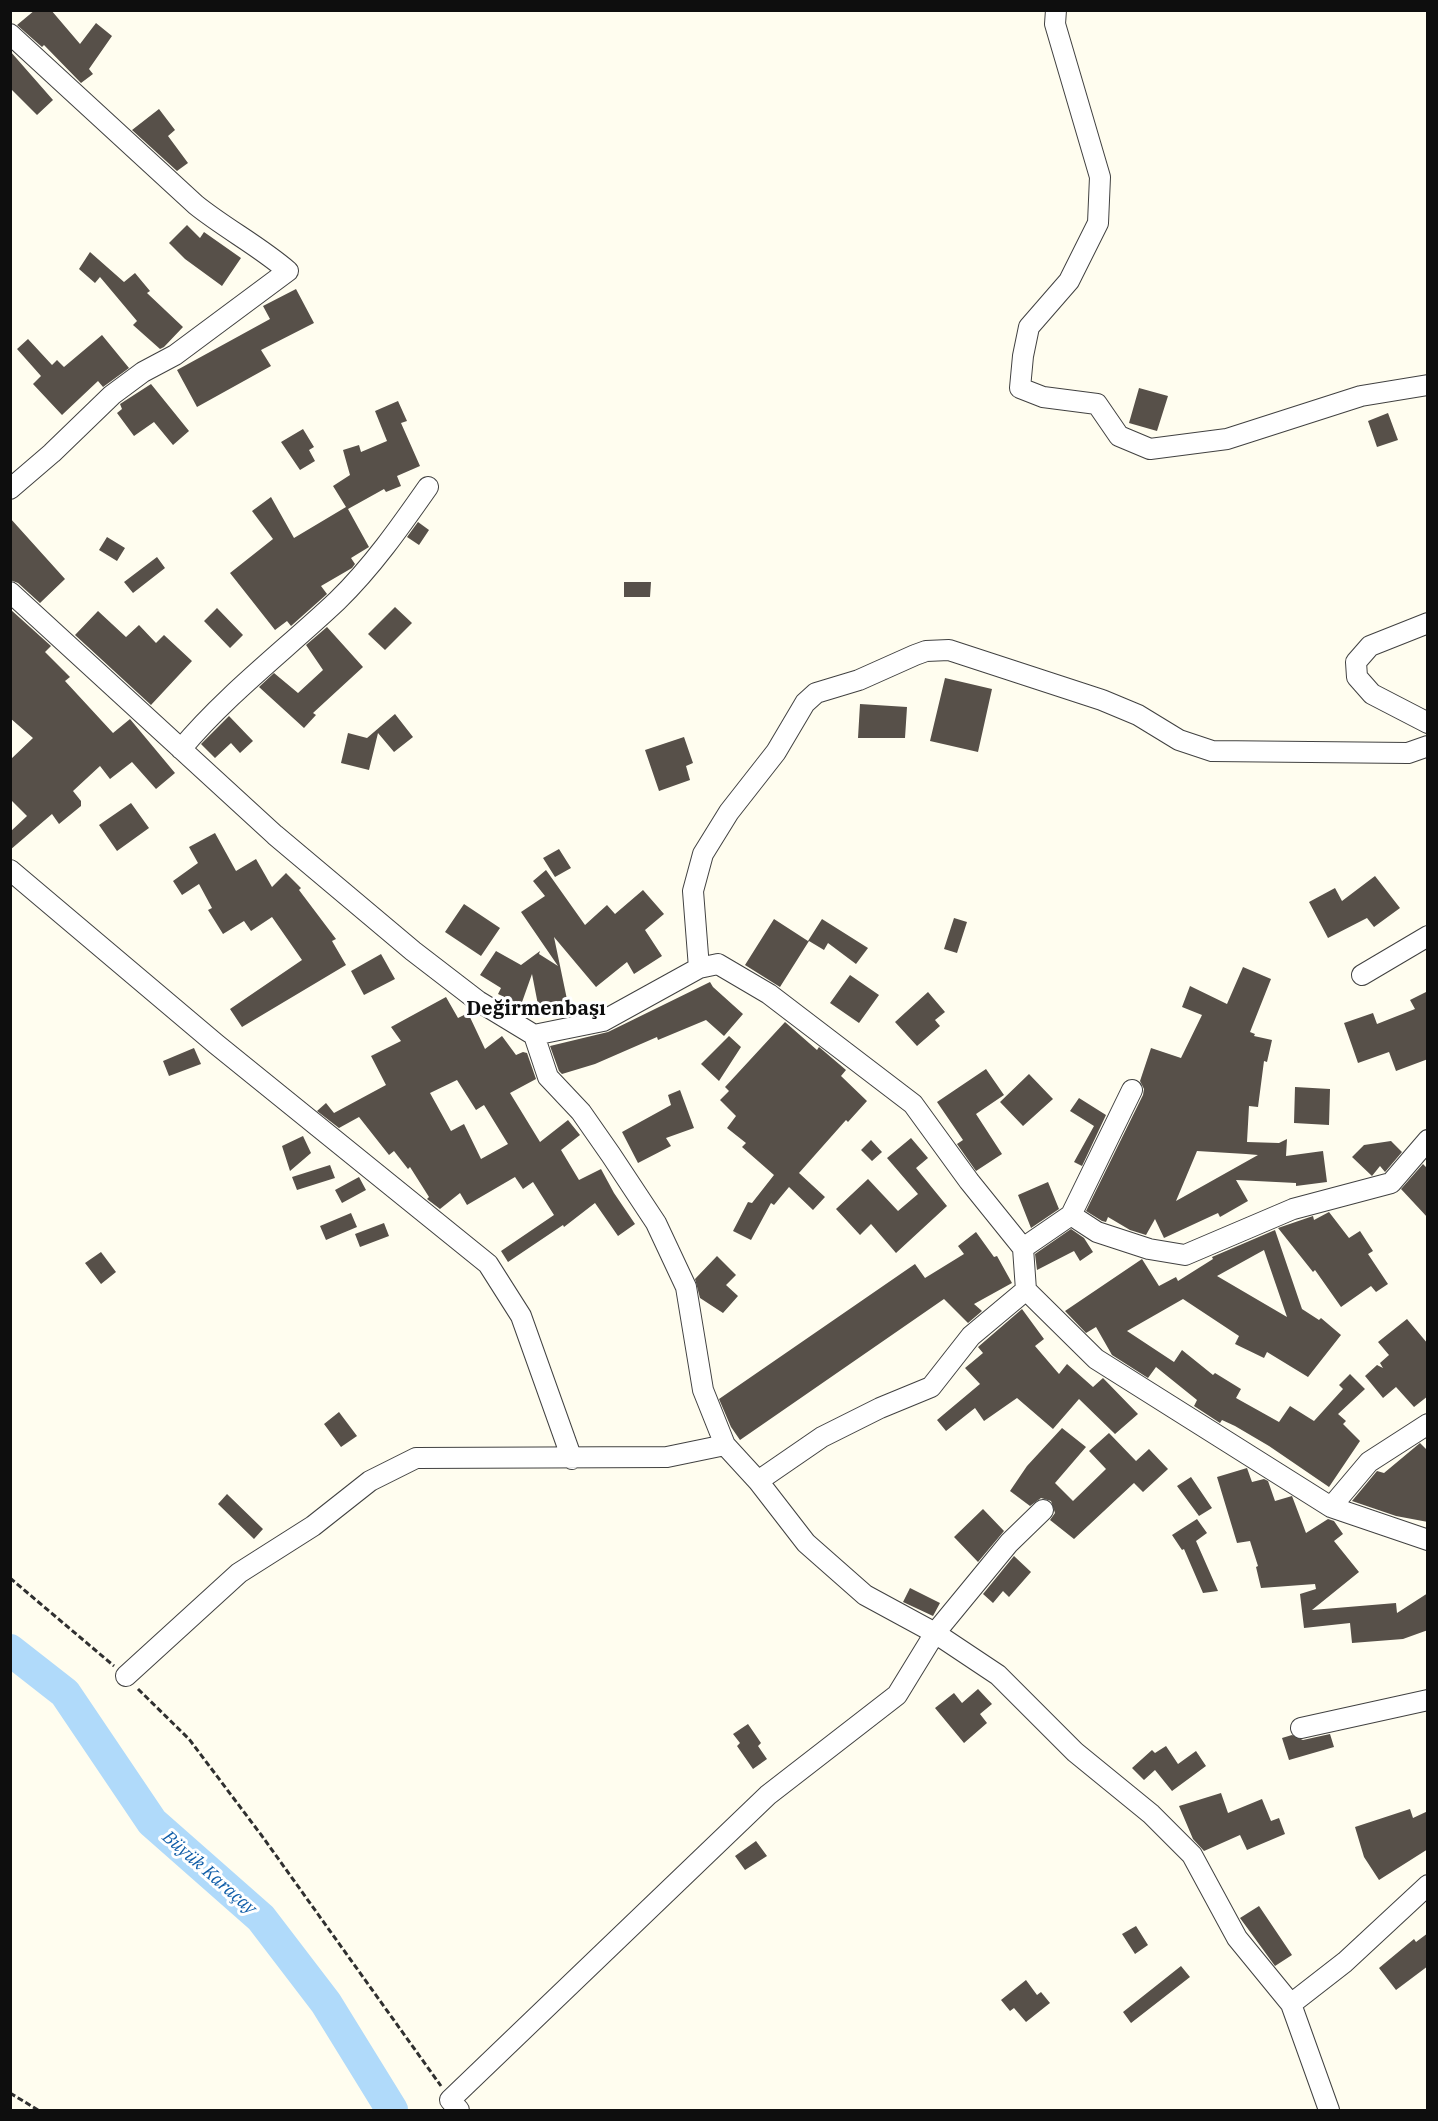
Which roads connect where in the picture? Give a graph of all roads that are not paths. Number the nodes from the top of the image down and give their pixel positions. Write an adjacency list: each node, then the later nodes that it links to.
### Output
1 (1056, 10): 3 (street)
2 (10, 34): 5 (street)
3 (1428, 385)
4 (429, 487): 10 (street)
5 (10, 489)
6 (10, 592): 10 (street)
7 (1428, 623): 8 (street)
8 (1428, 723)
9 (1428, 746): 13 (street)
10 (181, 749): 15 (street)
11 (10, 870): 23 (street)
12 (1428, 936): 14 (street)
13 (699, 968): 15 (street); 19 (street)
14 (1362, 975)
15 (534, 1035): 22 (street)
16 (1132, 1090): 18 (street)
17 (1428, 1140): 18 (street)
18 (1071, 1215): 19 (street)
19 (1023, 1248): 20 (street)
20 (1026, 1290): 24 (street); 25 (street)
21 (1428, 1424): 25 (street)
22 (725, 1444): 23 (street); 24 (street)
23 (572, 1459): 29 (street)
24 (758, 1481): 28 (street)
25 (1331, 1507): 27 (street)
26 (1043, 1510): 28 (street)
27 (1428, 1539)
28 (935, 1634): 33 (street); 34 (street)
29 (126, 1676)
30 (1428, 1700): 31 (street)
31 (1301, 1728)
32 (1428, 1885): 33 (street)
33 (1291, 2004): 35 (street)
34 (455, 2105)
35 (1329, 2110)

